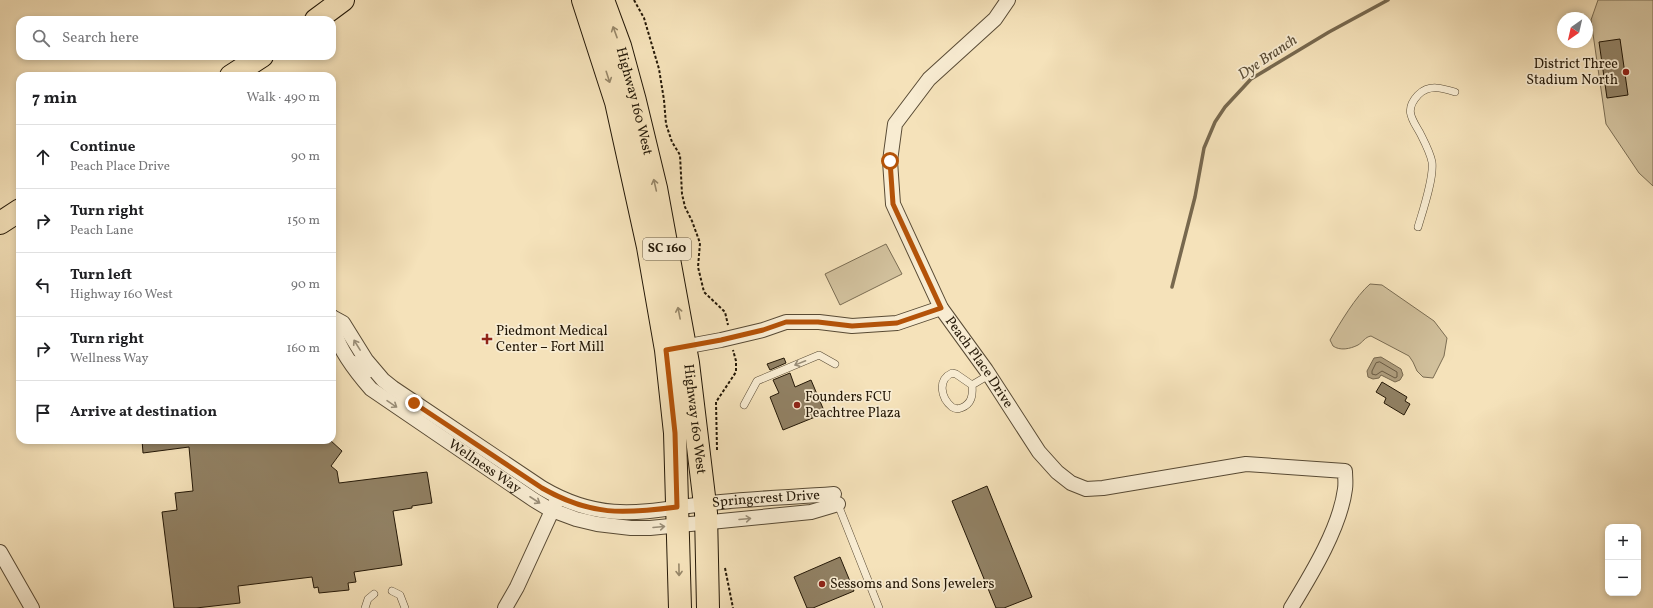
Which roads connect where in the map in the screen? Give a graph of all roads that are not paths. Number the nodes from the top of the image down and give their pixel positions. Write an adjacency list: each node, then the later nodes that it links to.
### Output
1 (343, 0): 5 (main road)
2 (583, 0): 15 (main road, Highway 160 West / SC 160, one-way to 15)
3 (603, 0): 15 (main road, Highway 160 West / SC 160, one-way to 3)
4 (1008, 0): 12 (street, Peach Place Drive)
5 (321, 16)
6 (256, 60): 7 (main road)
7 (237, 72)
8 (1455, 92): 11 (lane)
9 (16, 213): 10 (main road)
10 (0, 223)
11 (1418, 227)
12 (941, 308): 15 (street); 18 (street, Peach Place Drive)
13 (336, 319): 20 (street, Wellness Way, one-way to 13)
14 (336, 337): 16 (street, Wellness Way)
15 (676, 348): 28 (main road, Highway 160 West / SC 160)
16 (348, 359): 20 (lane); 22 (street, Wellness Way, one-way to 22)
17 (835, 364): 21 (lane, one-way to 21)
18 (989, 375): 19 (lane); 39 (street, Peach Place Drive)
19 (972, 385): 19 (lane)
20 (392, 388): 22 (street, Wellness Way)
21 (744, 405)
22 (410, 408): 23 (street, Wellness Way); 24 (street, Wellness Way)
23 (442, 438): 24 (lane); 27 (street, Wellness Way, one-way to 27)
24 (508, 465): 25 (street, Wellness Way)
25 (559, 497): 27 (street); 28 (street, Wellness Way)
26 (836, 499): 28 (street, Springcrest Drive); 28 (street, Springcrest Drive, one-way to 26); 38 (lane, Springcrest Drive)
27 (552, 510): 28 (street, Wellness Way, one-way to 28); 35 (street)
28 (691, 515): 36 (main road, Highway 160 West / SC 160, one-way to 36); 37 (main road, Highway 160 West / SC 160)
29 (0, 552): 32 (street)
30 (392, 591): 34 (lane)
31 (374, 594): 33 (lane)
32 (32, 608)
33 (365, 608)
34 (405, 608)
35 (505, 608)
36 (680, 608)
37 (708, 608)
38 (879, 608)
39 (1291, 608)

